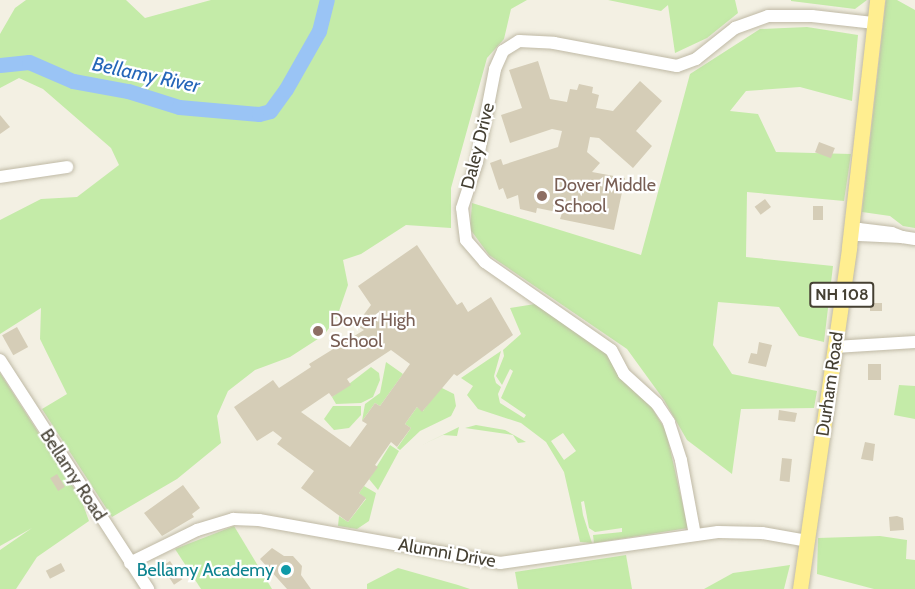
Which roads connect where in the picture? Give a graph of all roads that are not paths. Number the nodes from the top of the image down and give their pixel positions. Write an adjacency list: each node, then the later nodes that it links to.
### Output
1 (877, 0): 2 (main road, Durham Road / NH 108)
2 (873, 23): 5 (main road, Durham Road / NH 108); 10 (street, Daley Drive)
3 (67, 167): 4 (street)
4 (0, 177)
5 (851, 230): 6 (street); 8 (main road, Durham Road / NH 108)
6 (909, 238)
7 (915, 342): 8 (street)
8 (835, 347): 11 (main road, Durham Road / NH 108)
9 (0, 360): 12 (street, Bellamy Road)
10 (694, 535): 11 (street, Alumni Drive); 12 (street, Alumni Drive)
11 (808, 541): 14 (main road, Durham Road / NH 108)
12 (130, 563): 13 (street, Bellamy Road)
13 (148, 589)
14 (800, 589)

